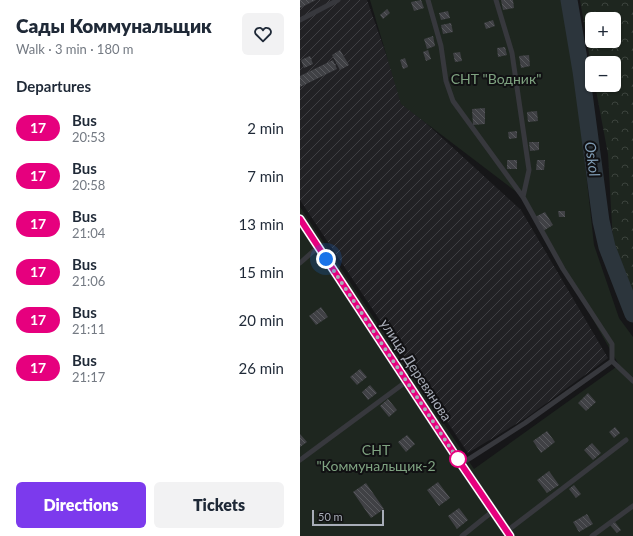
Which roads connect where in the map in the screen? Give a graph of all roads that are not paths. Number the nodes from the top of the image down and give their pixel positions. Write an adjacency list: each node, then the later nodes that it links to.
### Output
1 (338, 0): 4 (lane)
2 (428, 0): 5 (lane)
3 (496, 0): 5 (lane)
4 (300, 20)
5 (523, 197): 9 (lane)
6 (300, 219): 7 (street, улица Деревянова)
7 (318, 247): 8 (lane); 10 (street, улица Деревянова)
8 (300, 263)
9 (612, 360): 11 (lane); 14 (lane)
10 (407, 381): 13 (lane); 14 (street, улица Деревянова)
11 (633, 381)
12 (626, 440): 17 (lane)
13 (300, 460)
14 (461, 464): 16 (street, улица Деревянова)
15 (633, 506): 19 (lane)
16 (493, 511): 17 (street, улица Деревянова); 18 (lane)
17 (508, 533)
18 (462, 536)
19 (592, 536)

